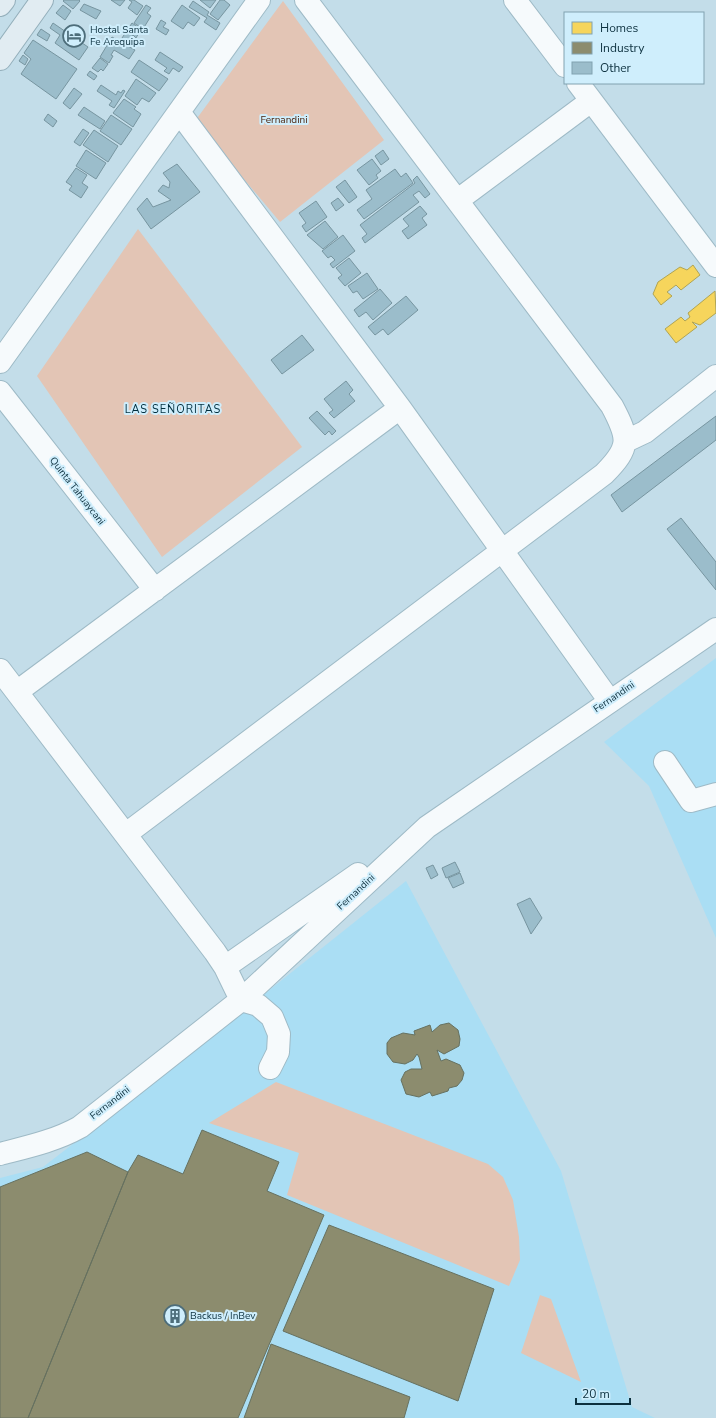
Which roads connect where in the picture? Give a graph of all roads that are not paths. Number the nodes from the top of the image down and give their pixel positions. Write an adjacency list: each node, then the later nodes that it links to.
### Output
1 (4, 0): 6 (main road)
2 (42, 0): 7 (main road)
3 (259, 0): 11 (street)
4 (306, 0): 12 (street)
5 (516, 0): 8 (street)
6 (0, 5)
7 (0, 59)
8 (564, 65)
9 (579, 84): 10 (street)
10 (591, 101): 12 (street); 13 (street)
11 (179, 112): 14 (street); 17 (street)
12 (458, 200): 18 (street)
13 (716, 266)
14 (0, 362)
15 (716, 376): 18 (street)
16 (0, 392): 20 (street, Quinta Tahuaycani)
17 (400, 408): 19 (street); 20 (street)
18 (626, 441): 19 (street)
19 (501, 551): 24 (street); 28 (street)
20 (155, 590): 23 (street)
21 (716, 629): 24 (street, Fernandini)
22 (0, 670): 23 (street)
23 (18, 691): 28 (street)
24 (609, 700): 27 (street, Fernandini)
25 (665, 762): 26 (street)
26 (716, 794)
27 (427, 827): 29 (street); 30 (street, Fernandini)
28 (126, 834): 29 (street)
29 (226, 967): 30 (street)
30 (241, 1000): 31 (street); 32 (street, Fernandini)
31 (270, 1068)
32 (0, 1154)

